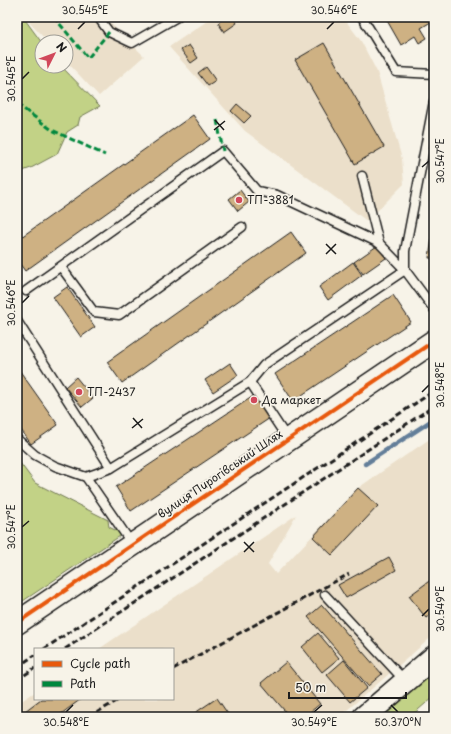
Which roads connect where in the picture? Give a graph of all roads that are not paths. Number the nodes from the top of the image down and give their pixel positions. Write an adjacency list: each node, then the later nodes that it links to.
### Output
1 (98, 17): 2 (lane)
2 (177, 17)
3 (362, 17): 4 (lane)
4 (434, 74)
5 (434, 101): 10 (lane)
6 (362, 176): 8 (lane)
7 (242, 227): 9 (lane)
8 (379, 243): 9 (lane); 10 (lane)
9 (61, 267): 11 (lane)
10 (405, 270): 12 (lane); 15 (lane)
11 (26, 291)
12 (434, 309)
13 (17, 321): 18 (lane)
14 (434, 341): 17 (street, вулиця Пирогівський Шлях)
15 (250, 382): 17 (lane); 18 (lane)
16 (17, 439): 19 (lane)
17 (289, 440): 20 (street, вулиця Пирогівський Шлях)
18 (111, 468): 19 (lane)
19 (86, 477): 20 (lane)
20 (132, 544): 22 (street, вулиця Пирогівський Шлях)
21 (325, 595): 24 (lane)
22 (17, 622)
23 (434, 657): 24 (street)
24 (406, 681): 25 (street)
25 (364, 717)

